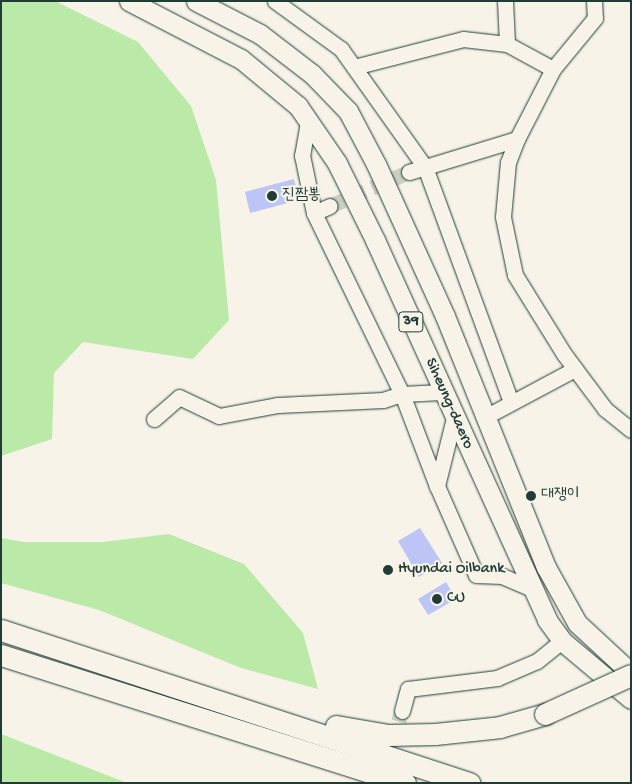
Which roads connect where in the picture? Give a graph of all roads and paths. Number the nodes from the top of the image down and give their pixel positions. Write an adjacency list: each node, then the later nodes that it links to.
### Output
1 (129, 1): 9 (main road, Siheung-daero / 39)
2 (196, 1): 19 (main road, Siheung-daero / 39)
3 (275, 1): 7 (street)
4 (505, 1): 6 (street)
5 (594, 1): 8 (street)
6 (507, 44): 7 (street); 8 (street)
7 (354, 67): 11 (street)
8 (553, 69): 10 (street)
9 (308, 122): 14 (street); 16 (main road, Siheung-daero / 39)
10 (518, 139): 11 (street); 15 (street)
11 (425, 166): 12 (street); 18 (street)
12 (409, 172)
13 (330, 206): 14 (street)
14 (314, 213): 17 (street)
15 (575, 369): 18 (street); 22 (street)
16 (442, 392): 17 (street); 20 (main road, Siheung-daero / 39)
17 (402, 394): 21 (street); 23 (street)
18 (511, 402): 19 (street)
19 (485, 417): 28 (main road, Siheung-daero / 39)
20 (454, 418): 23 (street); 24 (main road, Siheung-daero / 39)
21 (154, 420)
22 (631, 430)
23 (437, 486): 24 (street)
24 (530, 588): 26 (main road, Siheung-daero / 39)
25 (1, 630): 31 (highway)
26 (562, 641): 29 (main road, Siheung-daero / 39); 30 (street)
27 (1, 655): 32 (highway)
28 (631, 674): 31 (highway, bridge)
29 (631, 698)
30 (402, 711)
31 (259, 713): 35 (highway)
32 (218, 724): 33 (highway); 34 (highway)
33 (356, 783)
34 (404, 783)
35 (470, 783)

